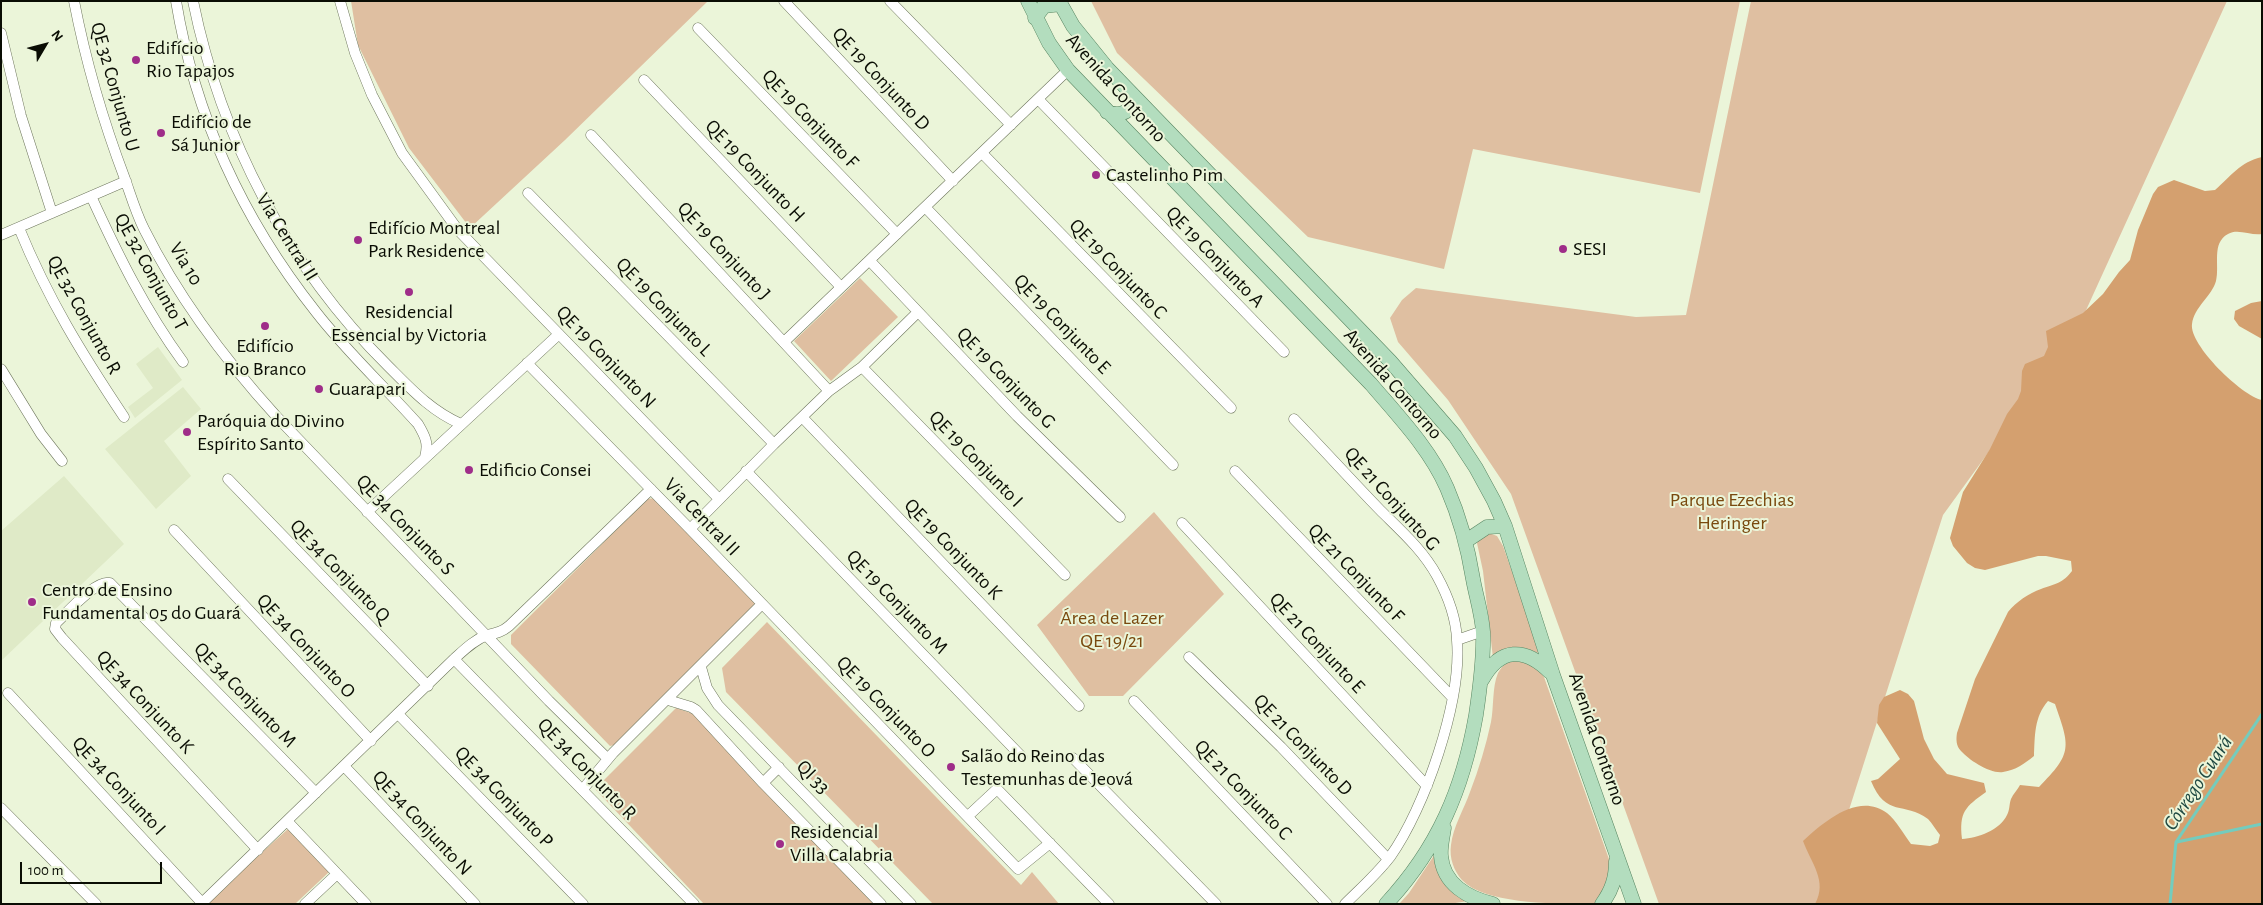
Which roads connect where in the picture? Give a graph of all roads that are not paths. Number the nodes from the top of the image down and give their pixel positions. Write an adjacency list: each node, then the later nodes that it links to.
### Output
1 (74, 1): 20 (street, QE 32 Conjunto U)
2 (176, 1): 30 (street, Via Central II)
3 (193, 1): 29 (street, Via Central II)
4 (340, 1): 34 (street, QE 19 Conjunto N)
5 (784, 1): 21 (street, QE 19 Conjunto D)
6 (890, 1): 17 (street)
7 (1028, 1): 9 (main road, Avenida Contorno)
8 (1060, 3): 9 (main road); 14 (main road, Avenida Contorno)
9 (1035, 18): 12 (main road, Avenida Contorno)
10 (698, 28): 27 (street, QE 19 Conjunto F)
11 (1, 33): 25 (street)
12 (1068, 70): 15 (street); 16 (main road, Avenida Contorno)
13 (644, 80): 32 (street, QE 19 Conjunto H)
14 (1132, 95): 16 (main road); 60 (main road, Avenida Contorno)
15 (1038, 99): 17 (street); 36 (street, QE 19 Conjunto A)
16 (1107, 112): 63 (main road, Avenida Contorno)
17 (1010, 125): 19 (street)
18 (592, 135): 35 (street, QE 19 Conjunto J)
19 (982, 154): 21 (street); 42 (street, QE 19 Conjunto C)
20 (126, 181): 23 (street); 44 (street, Via 10)
21 (953, 181): 24 (street)
22 (528, 193): 48 (street, QE 19 Conjunto L)
23 (91, 196): 25 (street); 37 (street, QE 32 Conjunto T)
24 (925, 207): 27 (street); 51 (street, QE 19 Conjunto E)
25 (52, 213): 26 (street)
26 (19, 228): 28 (street); 43 (street, QE 32 Conjunto R)
27 (897, 234): 31 (street)
28 (1, 235)
29 (287, 240): 30 (street); 47 (street, Via Central II)
30 (271, 251): 49 (street, Via Central II)
31 (870, 261): 32 (street); 33 (street, QE 19 Conjunto G)
32 (840, 286): 35 (street)
33 (918, 312): 39 (street); 58 (street, QE 19 Conjunto G)
34 (558, 334): 38 (street); 56 (street, QE 19 Conjunto N)
35 (784, 342): 41 (street, QE 19 Conjunto J)
36 (1284, 352)
37 (183, 362)
38 (527, 364): 47 (street); 55 (street, Via Central II)
39 (862, 367): 41 (street); 64 (street, QE 19 Conjunto I)
40 (1, 369): 50 (street)
41 (830, 391): 45 (street)
42 (1231, 408)
43 (124, 417)
44 (277, 417): 57 (street, QE 34 Conjunto S)
45 (802, 418): 48 (street); 80 (street, QE 19 Conjunto K)
46 (1294, 419): 69 (street, QE 21 Conjunto G)
47 (461, 424): 49 (street)
48 (774, 444): 52 (street)
49 (425, 457): 57 (street)
50 (62, 461)
51 (1172, 465)
52 (746, 471): 56 (street); 83 (street, QE 19 Conjunto M)
53 (1235, 471): 77 (street, QE 21 Conjunto F)
54 (228, 479): 75 (street, QE 34 Conjunto Q)
55 (651, 489): 61 (street, Via Central II); 68 (street)
56 (719, 499): 61 (street)
57 (367, 512): 68 (street, QE 34 Conjunto S)
58 (1120, 517)
59 (1182, 523): 89 (street, QE 21 Conjunto E)
60 (1504, 526): 63 (main road); 73 (main road, Avenida Contorno)
61 (690, 529): 66 (street, Via Central II)
62 (174, 530): 82 (street, QE 34 Conjunto O)
63 (1466, 541): 67 (main road, Avenida Contorno)
64 (1065, 575)
65 (106, 582): 91 (street, QE 34 Conjunto M); 97 (street, QE 34 Conjunto K)
66 (762, 604): 72 (street); 93 (street, QE 19 Conjunto O)
67 (1482, 631): 69 (street); 74 (main road, Avenida Contorno)
68 (488, 635): 71 (street); 85 (street)
69 (1457, 640): 77 (street)
70 (1189, 657): 99 (street, QE 21 Conjunto D)
71 (454, 660): 75 (street); 90 (street, QE 34 Conjunto R)
72 (701, 667): 78 (street); 87 (street, QI 33)
73 (1553, 675): 74 (main road); 98 (main road, Avenida Contorno)
74 (1481, 684): 95 (main road, Avenida Contorno)
75 (428, 686): 81 (street)
76 (8, 693): 101 (street, QE 34 Conjunto I)
77 (1452, 697): 89 (street)
78 (668, 700): 85 (street); 88 (street, QI 33)
79 (1134, 701): 112 (street, QE 21 Conjunto C)
80 (1079, 706)
81 (399, 715): 82 (street); 106 (street, QE 34 Conjunto P)
82 (371, 741): 86 (street)
83 (1022, 757)
84 (1073, 758): 111 (street)
85 (608, 759): 90 (street)
86 (344, 766): 91 (street); 105 (street, QE 34 Conjunto N)
87 (779, 767): 88 (street); 109 (street, QI 33)
88 (763, 783): 108 (street, QI 33)
89 (1427, 786): 99 (street)
90 (583, 789): 107 (street, QE 34 Conjunto R)
91 (316, 793): 94 (street)
92 (1, 808): 102 (street)
93 (968, 816): 96 (street, QE 19 Conjunto O); 96 (street)
94 (287, 821): 97 (street); 100 (street)
95 (1444, 822): 114 (main road, Avenida Contorno); 115 (main road)
96 (1050, 843): 110 (street)
97 (258, 850): 101 (street)
98 (1616, 852): 116 (main road); 117 (main road, Avenida Contorno)
99 (1388, 859): 113 (street)
100 (336, 874): 103 (street); 104 (street)
101 (203, 903)
102 (96, 904)
103 (305, 904)
104 (366, 904)
105 (475, 904)
106 (583, 904)
107 (694, 904)
108 (881, 904)
109 (911, 904)
110 (1109, 904)
111 (1216, 904)
112 (1327, 904)
113 (1345, 904)
114 (1386, 904)
115 (1493, 904)
116 (1602, 904)
117 (1634, 904)

